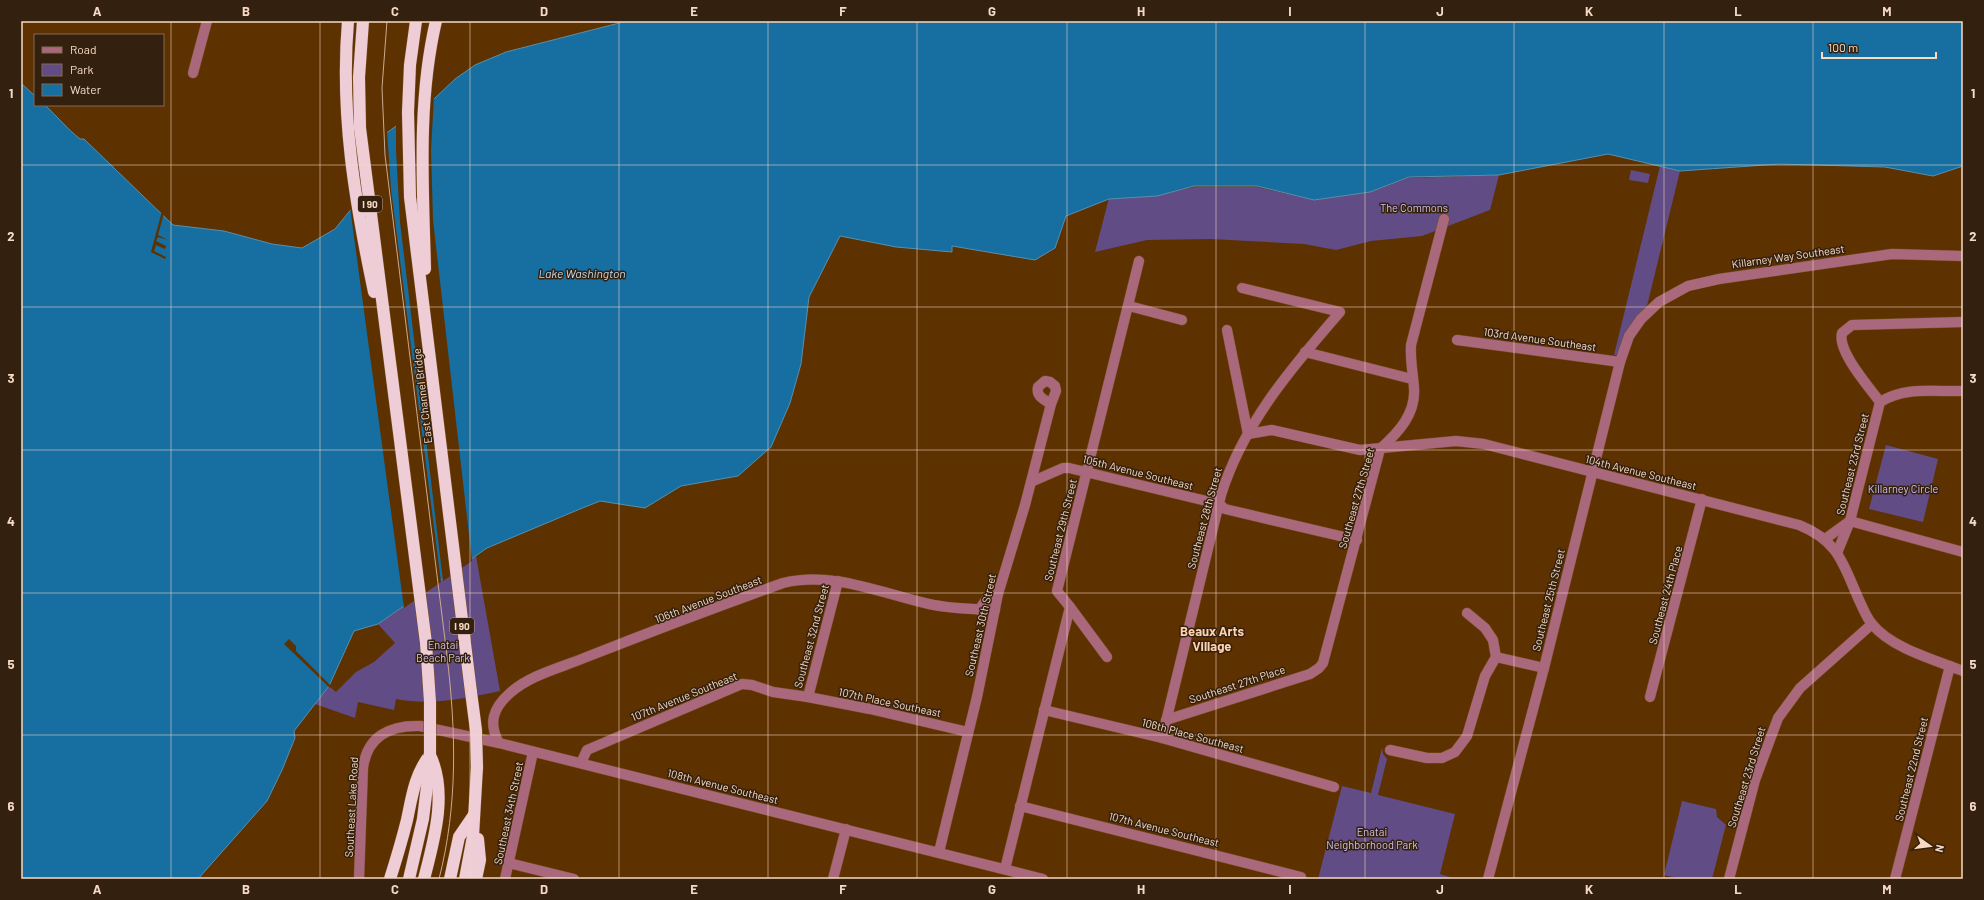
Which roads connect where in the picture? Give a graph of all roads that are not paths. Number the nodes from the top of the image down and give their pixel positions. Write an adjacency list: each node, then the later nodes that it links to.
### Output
1 (207, 21): 6 (street)
2 (348, 21): 21 (highway)
3 (363, 21): 21 (highway, I 90)
4 (416, 21): 14 (highway, East Channel Bridge / I 90)
5 (436, 21): 14 (highway)
6 (193, 72)
7 (1444, 219): 20 (street, Southeast 27th Street)
8 (1963, 256): 15 (street, Killarney Way Southeast)
9 (1139, 261): 11 (street, Southeast 29th Street)
10 (1242, 288): 18 (street, Southeast 28th Street)
11 (1129, 306): 12 (street); 27 (street, Southeast 29th Street)
12 (1182, 320)
13 (1963, 322): 23 (street)
14 (427, 328): 64 (highway, East Channel Bridge / I 90, bridge)
15 (1633, 329): 19 (street, Southeast 25th Street)
16 (1228, 330): 25 (street)
17 (1457, 340): 19 (street, 103rd Avenue Southeast)
18 (1306, 352): 20 (street); 25 (street, Southeast 28th Street)
19 (1620, 362): 28 (street, Southeast 25th Street)
20 (1412, 378): 26 (street, Southeast 27th Street)
21 (394, 386): 60 (highway, I 90, bridge)
22 (1963, 391): 23 (street)
23 (1880, 402): 32 (street, Southeast 23rd Street)
24 (1051, 404): 29 (street, Southeast 30th Street)
25 (1248, 434): 26 (street, 104th Avenue Southeast); 31 (street, Southeast 28th Street)
26 (1380, 449): 28 (street, 104th Avenue Southeast); 34 (street, Southeast 27th Street)
27 (1087, 470): 29 (street, 105th Avenue Southeast); 31 (street, 105th Avenue Southeast); 39 (street, Southeast 29th Street)
28 (1592, 472): 30 (street, 104th Avenue Southeast); 47 (street, Southeast 25th Street)
29 (1031, 482): 38 (street, Southeast 30th Street)
30 (1702, 499): 33 (street, 104th Avenue Southeast); 51 (street, Southeast 24th Place)
31 (1219, 504): 34 (street, 105th Avenue Southeast); 53 (street, Southeast 28th Street)
32 (1850, 521): 33 (street); 35 (street); 36 (street, Southeast 23rd Street)
33 (1825, 539): 36 (street, 104th Avenue Southeast)
34 (1357, 540): 49 (street, Southeast 27th Street)
35 (1963, 552)
36 (1837, 553): 43 (street, 104th Avenue Southeast)
37 (838, 581): 40 (street, 106th Avenue Southeast); 50 (street, Southeast 32nd Street); 57 (street, 106th Avenue Southeast)
38 (998, 594): 40 (street); 41 (street, Southeast 30th Street)
39 (1070, 607): 44 (street); 52 (street)
40 (979, 610): 41 (street, 106th Avenue Southeast)
41 (995, 610): 55 (street, Southeast 30th Street)
42 (1467, 613): 45 (street)
43 (1872, 624): 46 (street, 104th Avenue Southeast); 82 (street, Southeast 23rd Street)
44 (1107, 657)
45 (1496, 657): 47 (street); 58 (street)
46 (1950, 666): 48 (street, 104th Avenue Southeast); 83 (street, Southeast 22nd Street)
47 (1544, 668): 81 (street, Southeast 25th Street)
48 (1963, 671)
49 (1315, 672): 53 (street, Southeast 27th Place)
50 (808, 697): 55 (street, 107th Place Southeast); 61 (street, 107th Avenue Southeast)
51 (1650, 697)
52 (1044, 710): 56 (street, 106th Place Southeast); 63 (street)
53 (1166, 720): 56 (street, Southeast 28th Street)
54 (396, 727): 57 (street, 108th Avenue Southeast); 70 (street, Southeast Lake Road)
55 (968, 732): 66 (street, Southeast 30th Street)
56 (1162, 738): 62 (street, 106th Place Southeast)
57 (499, 743): 59 (street, 108th Avenue Southeast)
58 (1390, 750)
59 (533, 752): 61 (street, 108th Avenue Southeast); 67 (street, Southeast 34th Street)
60 (429, 763): 71 (highway); 72 (highway, I 90); 73 (highway)
61 (581, 763): 65 (street, 108th Avenue Southeast)
62 (1334, 787)
63 (1020, 806): 68 (street); 69 (street, 107th Avenue Southeast)
64 (475, 814): 74 (highway); 75 (highway, I 90); 76 (highway)
65 (846, 829): 66 (street, 108th Avenue Southeast); 79 (street)
66 (939, 852): 68 (street, 108th Avenue Southeast)
67 (509, 863): 77 (street, Southeast 34th Street); 78 (street)
68 (1005, 869): 80 (street, 108th Avenue Southeast)
69 (1301, 877)
70 (359, 879)
71 (390, 879)
72 (408, 879)
73 (424, 879)
74 (450, 879)
75 (465, 879)
76 (476, 879)
77 (506, 879)
78 (574, 879)
79 (833, 879)
80 (1043, 879)
81 (1488, 879)
82 (1729, 879)
83 (1895, 879)

